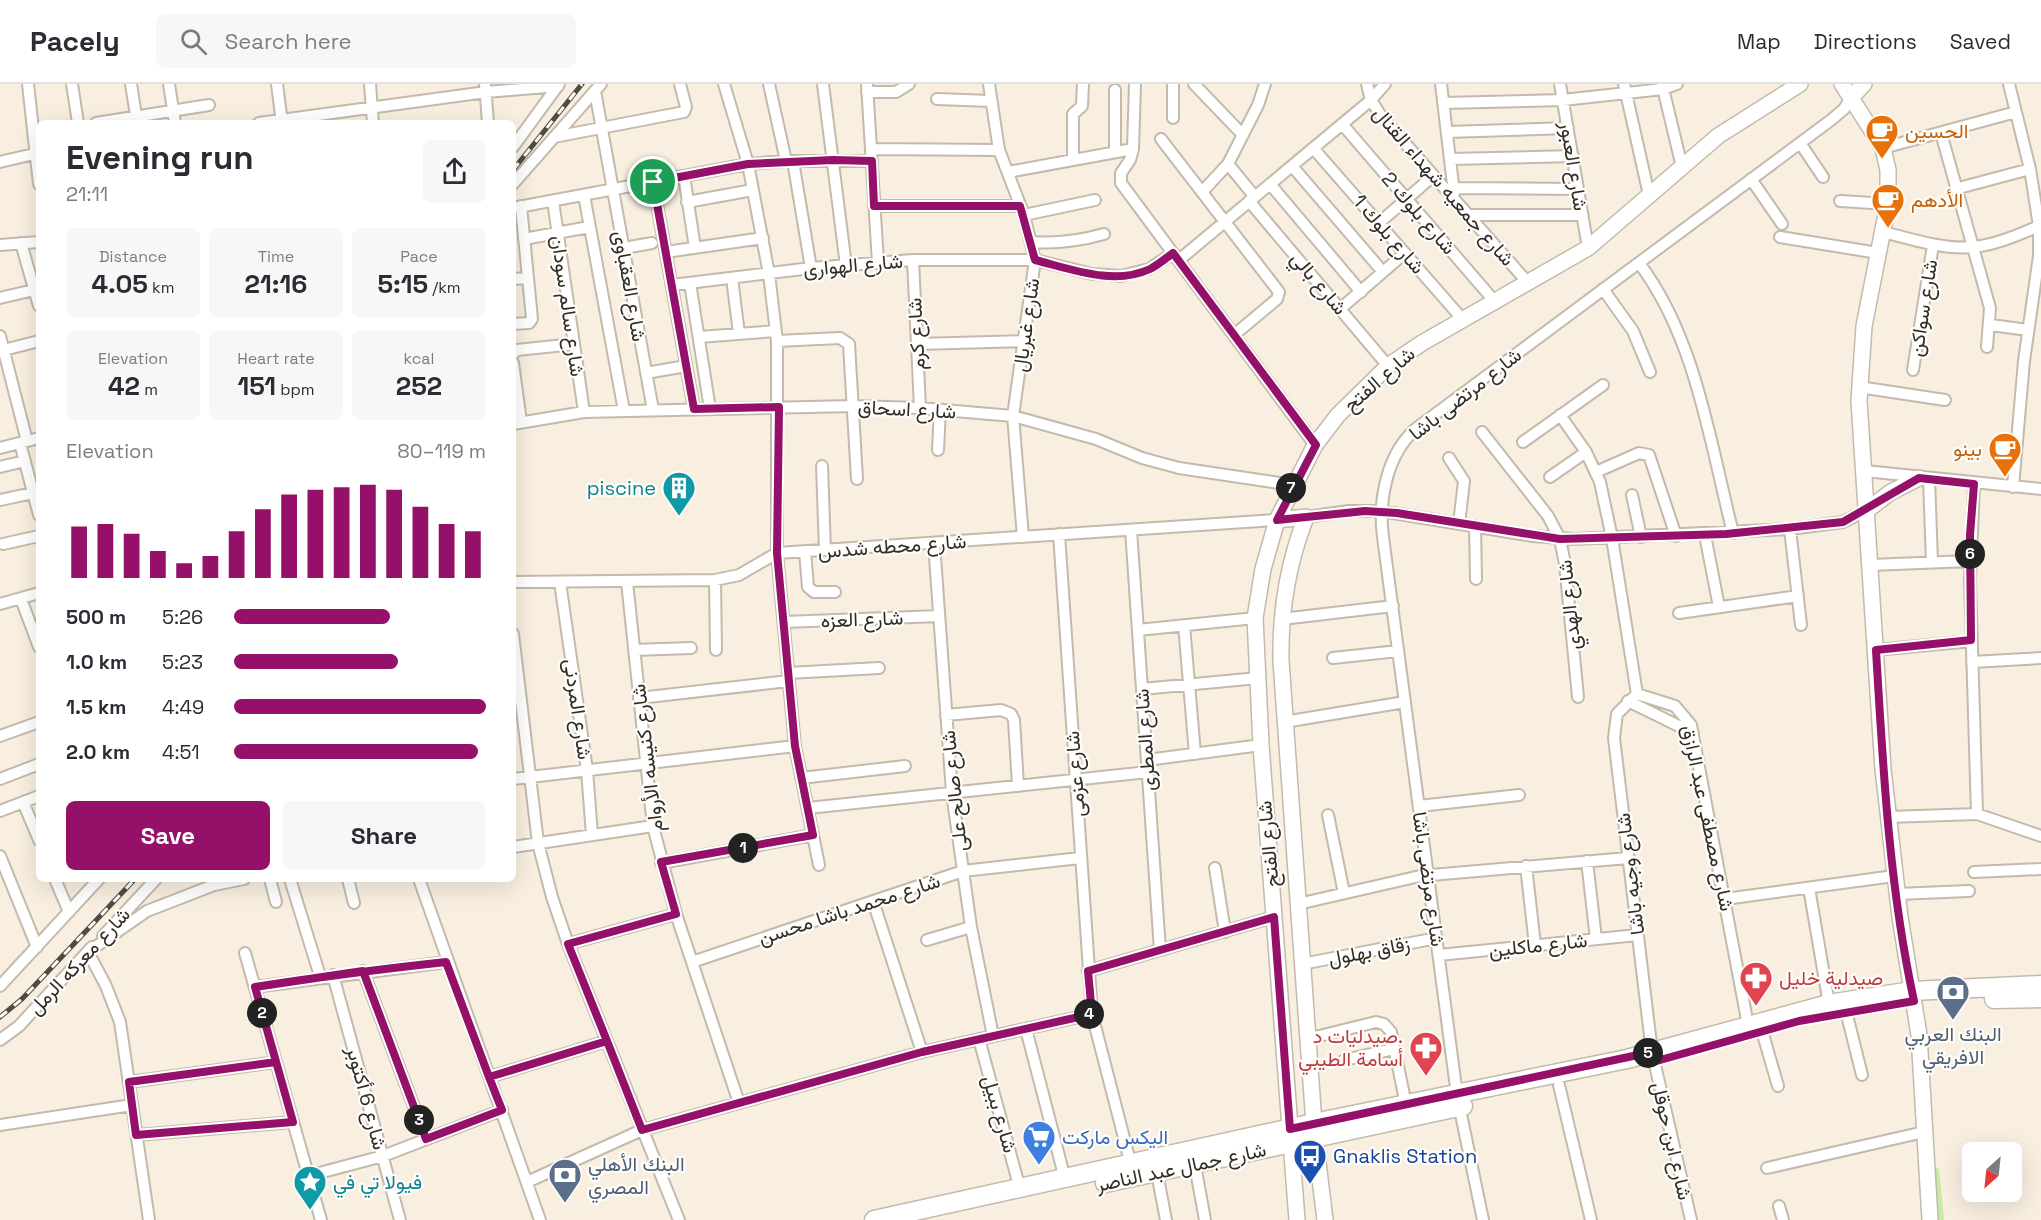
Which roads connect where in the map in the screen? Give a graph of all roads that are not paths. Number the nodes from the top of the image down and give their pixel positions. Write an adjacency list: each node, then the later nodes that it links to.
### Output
1 (28, 84): 55 (street)
2 (72, 84): 45 (street)
3 (131, 84): 46 (street)
4 (169, 84): 42 (street)
5 (277, 84): 48 (street)
6 (370, 84): 41 (street)
7 (680, 84): 53 (street)
8 (724, 84): 77 (street)
9 (769, 84): 74 (street)
10 (823, 84): 72 (street)
11 (909, 84): 31 (street)
12 (989, 84): 38 (street, شارع غبريال)
13 (1083, 84): 73 (street)
14 (1135, 84): 66 (street)
15 (1173, 84): 44 (street)
16 (1194, 84): 58 (street)
17 (1265, 84): 58 (street)
18 (1367, 84): 36 (street, شارع جمعيه شهداء القنال)
19 (1385, 84): 36 (street, شارع الهوارى)
20 (1441, 84): 39 (street)
21 (1560, 84): 37 (street, شارع العبور)
22 (1677, 84): 28 (street)
23 (1800, 84): 81 (street, شارع الفتح)
24 (1842, 84): 34 (street)
25 (1864, 84): 34 (street)
26 (2008, 84): 43 (street)
27 (559, 85): 30 (street); 61 (street)
28 (1663, 86): 32 (street); 81 (street)
29 (598, 87): 53 (street, شارع العقباوى); 59 (street)
30 (486, 88): 41 (street); 51 (street)
31 (867, 88): 65 (street)
32 (1625, 88): 37 (street); 98 (street)
33 (1115, 90): 68 (street)
34 (1851, 98): 62 (street, شارع مرتضى باشا); 64 (street)
35 (937, 99): 38 (street)
36 (1371, 100): 52 (street, شارع الهوارى); 84 (street, شارع جمعيه شهداء القنال)
37 (1563, 100): 39 (street); 54 (street, شارع العبور)
38 (991, 101): 67 (street, شارع غبريال)
39 (1443, 103): 56 (street)
40 (209, 105): 42 (street)
41 (372, 108): 49 (street); 50 (street)
42 (173, 111): 46 (street); 47 (street)
43 (2016, 112): 57 (street); 82 (street)
44 (1173, 118)
45 (78, 120)
46 (137, 120)
47 (174, 120)
48 (282, 120)
49 (289, 120)
50 (373, 120)
51 (488, 120)
52 (1342, 124): 63 (street, شارع الهوارى); 100 (street, شارع بلوك 2)
53 (602, 128): 59 (street); 91 (street, شارع العقباوى)
54 (1568, 128): 56 (street); 70 (street, شارع العبور)
55 (35, 132): 69 (street)
56 (1447, 132): 71 (street)
57 (1941, 133): 64 (street); 93 (street)
58 (1243, 135): 78 (street)
59 (554, 137): 88 (street)
60 (1161, 139): 95 (street)
61 (516, 143)
62 (1800, 143): 86 (street); 87 (street, شارع مرتضى باشا)
63 (1313, 148): 80 (street, شارع الهوارى); 112 (street, شارع بلوك 1)
64 (1883, 148): 105 (street)
65 (871, 149): 67 (street); 75 (street)
66 (1133, 149): 68 (street); 135 (street)
67 (999, 150): 83 (street, شارع غبريال)
68 (1115, 152): 73 (street)
69 (34, 154): 76 (street); 79 (street)
70 (1573, 156): 71 (street); 92 (street, شارع العبور)
71 (1450, 159): 96 (street)
72 (833, 160): 74 (street); 75 (street); 140 (street)
73 (1073, 160): 83 (street)
74 (790, 161): 77 (street); 141 (street)
75 (872, 161): 106 (street)
76 (0, 162)
77 (748, 164): 85 (street); 94 (street)
78 (1228, 164): 95 (street); 99 (street, شارع بالي)
79 (36, 166)
80 (1292, 166): 90 (street, شارع الهوارى); 142 (street)
81 (1682, 167): 98 (street, شارع الفتح)
82 (2030, 169): 93 (street); 114 (street)
83 (1008, 172): 108 (street, شارع غبريال)
84 (1433, 176): 96 (street, شارع جمعيه شهداء القنال); 100 (street)
85 (684, 177): 89 (street); 104 (street)
86 (1823, 177)
87 (1751, 179): 113 (street); 139 (street, شارع مرتضى باشا)
88 (516, 181)
89 (653, 182): 91 (street); 132 (street)
90 (1270, 184): 99 (street, شارع الهوارى); 151 (street)
91 (613, 189): 97 (street); 128 (street, شارع العقباوى)
92 (1578, 189): 96 (street); 110 (street, شارع العبور)
93 (1955, 189): 131 (street)
94 (753, 190): 104 (street); 120 (street)
95 (1202, 192): 111 (street)
96 (1454, 194): 109 (street, شارع جمعيه شهداء القنال)
97 (584, 195): 102 (street); 115 (street)
98 (1649, 195): 130 (street, شارع الفتح)
99 (1252, 199): 111 (street, شارع الهوارى); 156 (street, شارع بالي)
100 (1407, 199): 112 (street); 155 (street, شارع بلوك 2)
101 (1095, 200): 108 (street)
102 (553, 201): 107 (street); 117 (street, شارع سالم سودان)
103 (1840, 201): 105 (street)
104 (687, 202): 129 (street)
105 (1888, 204): 116 (street)
106 (874, 206): 108 (street); 138 (street)
107 (517, 207): 121 (street)
108 (1022, 210): 123 (street, شارع غبريال)
109 (1468, 215): 110 (street); 148 (street, شارع جمعيه شهداء القنال)
110 (1582, 215): 130 (street, شارع العبور)
111 (1225, 222): 135 (street, شارع الهوارى); 163 (street)
112 (1379, 223): 133 (street, شارع بلوك 1)
113 (1782, 224)
114 (2040, 226): 131 (street); 157 (street)
115 (590, 227): 117 (street); 190 (street)
116 (1883, 232): 127 (street); 134 (street)
117 (558, 233): 121 (street); 169 (street, شارع سالم سودان)
118 (1104, 234): 123 (street)
119 (1780, 237): 134 (street)
120 (763, 238): 129 (street); 143 (street)
121 (524, 239): 144 (street)
122 (36, 242): 124 (street)
123 (1032, 242): 137 (street, شارع غبريال)
124 (21, 243): 126 (street); 152 (street)
125 (652, 243): 128 (street)
126 (0, 245)
127 (1933, 245): 131 (street); 176 (street, شارع سواكن)
128 (624, 248): 178 (street, شارع العقباوى)
129 (694, 248): 132 (street)
130 (1588, 248): 148 (street, شارع الفتح)
131 (1972, 248): 160 (street)
132 (666, 252): 149 (street)
133 (1405, 253): 142 (street); 158 (street, شارع بلوك 1)
134 (1878, 253): 180 (street)
135 (1176, 256): 137 (street, شارع الهوارى); 163 (street)
136 (913, 260): 137 (street, شارع الهوارى); 138 (street, شارع الهوارى); 170 (street, شارع كرم)
137 (1035, 260): 167 (street, شارع غبريال)
138 (878, 263): 140 (street, شارع الهوارى)
139 (1639, 263): 150 (street, شارع مرتضى باشا); 228 (street)
140 (846, 266): 141 (street, شارع الهوارى)
141 (812, 268): 143 (street, شارع الهوارى)
142 (1383, 272): 151 (street)
143 (769, 274): 145 (street, شارع الهوارى); 165 (street)
144 (528, 278): 146 (street); 159 (street)
145 (732, 278): 147 (street, شارع الهوارى); 162 (street)
146 (516, 279)
147 (690, 283): 149 (street, شارع الهوارى); 166 (street)
148 (1529, 284): 155 (street, شارع الفتح)
149 (672, 285): 174 (street)
150 (1603, 290): 177 (street); 221 (street, شارع مرتضى باشا)
151 (1361, 291): 156 (street)
152 (36, 296)
153 (0, 298): 154 (street)
154 (36, 299)
155 (1496, 303): 158 (street, شارع الفتح)
156 (1340, 309): 175 (street, شارع بالي)
157 (2036, 317): 161 (street)
158 (1464, 321): 175 (street, شارع الفتح)
159 (516, 324)
160 (1991, 324): 161 (street); 171 (street)
161 (2028, 330): 214 (street)
162 (739, 334): 165 (street); 166 (street)
163 (1234, 335): 199 (street)
164 (0, 336): 172 (street)
165 (777, 336): 182 (street); 183 (street)
166 (699, 337): 187 (street)
167 (1023, 341): 170 (street); 192 (street, شارع غبريال)
168 (36, 342): 172 (street)
169 (574, 344): 173 (street); 191 (street, شارع سالم سودان)
170 (917, 344): 185 (street, شارع كرم)
171 (1987, 347)
172 (2, 351): 197 (street)
173 (516, 351)
174 (686, 366): 178 (street); 186 (street)
175 (1388, 366): 199 (street, شارع الفتح)
176 (1913, 370)
177 (1650, 372)
178 (646, 373): 188 (street, شارع العقباوى)
179 (1603, 385): 193 (street)
180 (1859, 387): 181 (street); 207 (street)
181 (1945, 400)
182 (854, 406): 183 (street, شارع اسحاق); 185 (street, شارع اسحاق); 210 (street)
183 (779, 407): 187 (street, شارع اسحاق); 241 (street)
184 (516, 408): 194 (street)
185 (920, 408): 189 (street, شارع اسحاق)
186 (694, 409): 187 (street, شارع اسحاق); 188 (street, شارع اسحاق)
187 (710, 409)
188 (653, 410): 190 (street, شارع اسحاق)
189 (940, 410): 192 (street, شارع اسحاق); 201 (street)
190 (624, 411): 191 (street, شارع اسحاق)
191 (584, 412): 194 (street, شارع اسحاق)
192 (1013, 416): 213 (street, شارع اسحاق); 233 (street, شارع غبريال)
193 (1560, 416): 198 (street); 202 (street)
194 (517, 423)
195 (1482, 432): 236 (street, شارع الهدي)
196 (36, 439): 197 (street)
197 (24, 442): 200 (street); 204 (street)
198 (1523, 442)
199 (1316, 445): 213 (street, شارع الفتح)
200 (0, 448)
201 (938, 450)
202 (1586, 452): 208 (street); 209 (street)
203 (1449, 458): 224 (street)
204 (25, 461): 206 (street); 216 (street)
205 (822, 466): 239 (street)
206 (0, 467)
207 (1865, 471): 211 (street); 220 (street)
208 (1596, 472): 231 (street); 235 (street)
209 (1550, 477)
210 (857, 479)
211 (1924, 479): 212 (street); 220 (street); 243 (street)
212 (1974, 484): 214 (street); 242 (street)
213 (1293, 485): 223 (street, شارع الفتح)
214 (2013, 487): 215 (street)
215 (2041, 489)
216 (33, 493): 218 (street); 219 (street)
217 (1632, 495): 234 (street)
218 (0, 500)
219 (36, 504)
220 (1867, 510): 226 (street); 244 (street)
221 (1381, 511): 222 (street); 224 (street); 255 (street, شارع مرتضى باشا)
222 (1306, 517): 223 (street); 260 (street, شارع الفتح)
223 (1277, 520): 227 (street, شارع محطه شدس); 259 (street, شارع الفتح)
224 (1459, 524): 225 (street)
225 (1475, 526): 236 (street); 245 (street)
226 (1790, 529): 228 (street); 252 (street)
227 (1131, 530): 229 (street, شارع محطه شدس); 264 (street, شارع المطرى)
228 (1733, 533): 230 (street)
229 (1059, 534): 233 (street, شارع محطه شدس); 304 (street, شارع عزمى)
230 (1705, 535): 231 (street); 256 (street)
231 (1676, 536): 234 (street)
232 (36, 537): 238 (street)
233 (1023, 537): 237 (street, شارع محطه شدس)
234 (1641, 537): 235 (street)
235 (1612, 538): 236 (street); 283 (street)
236 (1560, 539): 281 (street, شارع الهدي)
237 (934, 543): 239 (street, شارع محطه شدس); 258 (street, شارع صالح على)
238 (3, 544)
239 (825, 550): 240 (street, شارع محطه شدس)
240 (805, 552): 241 (street, شارع محطه شدس); 250 (street)
241 (777, 553): 246 (street, شارع محطه شدس); 261 (street)
242 (1970, 561): 243 (street); 266 (street)
243 (1932, 562): 244 (street)
244 (1870, 565): 270 (street)
245 (1476, 579)
246 (715, 580): 249 (street, شارع محطه شدس); 269 (street)
247 (516, 582): 248 (street, شارع محطه شدس)
248 (560, 582): 249 (street, شارع محطه شدس); 298 (street, شارع المردنى)
249 (627, 582): 268 (street, شارع كنيسه الأروام)
250 (835, 592)
251 (36, 594): 253 (street)
252 (1798, 596): 256 (street); 263 (street)
253 (21, 598): 254 (street); 265 (street)
254 (0, 604)
255 (1393, 606): 260 (street); 271 (street, شارع مرتضى باشا)
256 (1719, 607): 257 (street)
257 (1679, 613)
258 (939, 616): 261 (street, شارع العزه); 286 (street, شارع صالح على)
259 (1255, 618): 262 (street); 277 (street, شارع الفتح)
260 (1282, 619): 287 (street, شارع الفتح)
261 (784, 622): 276 (street)
262 (1184, 625): 264 (street); 279 (street)
263 (1802, 625)
264 (1138, 630): 280 (street, شارع المطرى)
265 (36, 639)
266 (1971, 640): 270 (street); 274 (street)
267 (691, 648): 268 (street)
268 (634, 650): 282 (street, شارع كنيسه الأروام)
269 (716, 650)
270 (1876, 650): 315 (street)
271 (1398, 651): 272 (street); 285 (street, شارع مرتضى باشا)
272 (1333, 658)
273 (2041, 658): 274 (street)
274 (1972, 662): 313 (street)
275 (879, 668): 276 (street)
276 (788, 677): 282 (street); 292 (street)
277 (1258, 678): 279 (street); 291 (street, شارع الفتح)
278 (516, 683): 284 (street)
279 (1189, 684): 280 (street); 293 (street)
280 (1142, 689): 294 (street, شارع المطرى)
281 (1578, 697)
282 (639, 698): 295 (street, شارع كنيسه الأروام)
283 (1632, 698): 289 (street); 289 (street, شارع مصطفى عبد الرازق); 326 (street, شارع وجيه باشا)
284 (517, 699): 300 (street)
285 (1405, 702): 287 (street); 310 (street, شارع مرتضى باشا)
286 (946, 715): 305 (street); 306 (street, شارع صالح على)
287 (1284, 722): 353 (street, شارع الفتح)
288 (36, 723): 290 (street)
289 (1693, 733): 349 (street, شارع مصطفى عبد الرازق)
290 (0, 735)
291 (1260, 745): 293 (street); 356 (street, شارع الفتح)
292 (795, 746): 295 (street); 301 (street)
293 (1195, 754): 294 (street)
294 (1147, 760): 299 (street, شارع المطرى)
295 (646, 763): 298 (street); 316 (street, شارع كنيسه الأروام)
296 (36, 765): 302 (street)
297 (905, 766): 301 (street)
298 (587, 770): 300 (street); 318 (street, شارع المردنى)
299 (1148, 772): 304 (street); 366 (street, شارع المطرى)
300 (530, 777): 303 (street); 321 (street)
301 (801, 778): 311 (street)
302 (0, 779)
303 (516, 779)
304 (1075, 780): 305 (street); 325 (street, شارع عزمى)
305 (1018, 786): 306 (street)
306 (952, 793): 311 (street); 333 (street, شارع صالح على)
307 (1519, 795): 310 (street)
308 (36, 797): 309 (street)
309 (23, 802): 312 (street); 317 (street)
310 (1419, 806): 335 (street, شارع مرتضى باشا)
311 (808, 808): 319 (street)
312 (0, 811)
313 (1977, 814): 315 (street); 320 (street)
314 (1328, 815): 347 (street)
315 (1888, 818): 336 (street)
316 (653, 826): 318 (street); 328 (street, شارع كنيسه الأروام)
317 (36, 833)
318 (592, 835): 321 (street)
319 (813, 835): 328 (street); 329 (street)
320 (2041, 836): 322 (street)
321 (538, 843): 323 (street); 363 (street)
322 (2041, 845)
323 (516, 847)
324 (0, 856): 365 (street)
325 (1080, 858): 333 (street, شارع محمد باشا محسن); 374 (street, شارع عزمى)
326 (1628, 858): 327 (street); 359 (street, شارع وجيه باشا)
327 (1587, 861): 330 (street); 361 (street)
328 (661, 862): 355 (street, شارع كنيسه الأروام)
329 (819, 865)
330 (1526, 866): 335 (street); 364 (street)
331 (1215, 868): 358 (street)
332 (2041, 868): 334 (street)
333 (963, 871): 350 (street, شارع محمد باشا محسن); 357 (street, شارع صالح على)
334 (1974, 872)
335 (1428, 874): 347 (street); 360 (street, شارع مرتضى باشا)
336 (1894, 876): 345 (street); 348 (street)
337 (56, 882): 354 (street)
338 (96, 882): 354 (street)
339 (153, 882): 367 (street, شارع معركه الرمل)
340 (229, 882): 367 (street)
341 (271, 882): 351 (street)
342 (292, 882): 376 (street)
343 (349, 882): 352 (street)
344 (419, 882): 370 (street)
345 (1809, 888): 349 (street); 382 (street)
346 (1969, 891): 348 (street)
347 (1344, 893): 353 (street)
348 (1897, 894): 380 (street)
349 (1725, 899): 385 (street, شارع مصطفى عبد الرازق)
350 (873, 901): 371 (street, شارع محمد باشا محسن); 393 (street)
351 (276, 902)
352 (354, 903)
353 (1298, 904): 372 (street, شارع الفتح)
354 (69, 912): 365 (street)
355 (676, 914): 363 (street); 371 (street, شارع كنيسه الأروام)
356 (1274, 917): 358 (street); 413 (street, شارع الفتح)
357 (971, 927): 362 (street); 387 (street, شارع صالح على)
358 (1225, 932): 366 (street)
359 (1638, 935): 361 (street, شارع ماكلين); 394 (street, شارع وجيه باشا)
360 (1437, 938): 369 (street, شارع مرتضى باشا); 372 (street, زقاق بهلول)
361 (1596, 939): 364 (street, شارع ماكلين)
362 (927, 940)
363 (568, 944): 391 (street)
364 (1535, 945): 369 (street, شارع ماكلين)
365 (37, 947): 378 (street)
366 (1160, 950): 374 (street)
367 (88, 952): 390 (street, شارع معركه الرمل); 399 (street)
368 (245, 953): 379 (street)
369 (1439, 955): 402 (street, شارع مرتضى باشا)
370 (446, 962): 373 (street); 398 (street)
371 (692, 962): 403 (street, شارع كنيسه الأروام)
372 (1302, 964): 389 (street, شارع الفتح)
373 (363, 971): 375 (street); 414 (street)
374 (1088, 971): 384 (street, شارع عزمى)
375 (333, 975): 376 (street); 415 (street, شارع 6 أكتوبر)
376 (320, 976): 379 (street)
377 (2041, 985): 380 (main road, شارع جمال عبد الناصر)
378 (0, 986)
379 (255, 987): 396 (street)
380 (1913, 996): 381 (main road, شارع جمال عبد الناصر); 382 (main road, شارع جمال عبد الناصر); 383 (main road, شارع جمال عبد الناصر); 411 (street)
381 (2041, 998)
382 (1829, 1004): 385 (main road, شارع جمال عبد الناصر)
383 (1846, 1011): 385 (main road, شارع جمال عبد الناصر); 397 (street)
384 (1092, 1014): 386 (street); 416 (street, شارع عزمى)
385 (1755, 1028): 394 (main road, شارع جمال عبد الناصر); 401 (street, شارع مصطفى عبد الرازق)
386 (1026, 1029): 387 (street); 421 (street)
387 (993, 1036): 388 (street)
388 (979, 1039): 393 (street); 423 (street, شارع ببيل)
389 (1307, 1039): 392 (street); 410 (street, شارع الفتح)
390 (0, 1040)
391 (607, 1041): 398 (street); 409 (street)
392 (1394, 1049): 395 (street); 405 (street)
393 (922, 1052): 403 (street)
394 (1653, 1057): 400 (main road, شارع جمال عبد الناصر); 402 (main road, شارع جمال عبد الناصر); 438 (street, شارع ابن حوقل)
395 (1344, 1060)
396 (276, 1062): 399 (street); 407 (street)
397 (1862, 1075)
398 (489, 1077): 406 (street)
399 (129, 1082): 404 (street)
400 (1559, 1085): 402 (main road, شارع جمال عبد الناصر); 437 (street)
401 (1778, 1086)
402 (1459, 1101): 405 (main road, شارع جمال عبد الناصر); 410 (main road, شارع جمال عبد الناصر); 436 (street, شارع مرتضى باشا)
403 (739, 1103): 409 (street)
404 (132, 1105): 408 (street); 412 (street)
405 (1406, 1105): 410 (main road, شارع جمال عبد الناصر)
406 (502, 1110): 414 (street); 422 (street)
407 (293, 1122): 412 (street); 420 (street)
408 (0, 1125)
409 (642, 1130): 422 (street); 429 (street)
410 (1315, 1131): 413 (main road, شارع جمال عبد الناصر); 435 (street, شارع الفتح)
411 (1924, 1132): 418 (street); 440 (street)
412 (136, 1135): 425 (street)
413 (1291, 1137): 416 (main road, شارع جمال عبد الناصر); 417 (main road, شارع جمال عبد الناصر); 434 (street, شارع الفتح)
414 (426, 1139): 415 (street)
415 (383, 1156): 420 (street); 427 (street, شارع 6 أكتوبر)
416 (1131, 1165): 421 (main road, شارع جمال عبد الناصر)
417 (1195, 1165): 419 (main road, شارع جمال عبد الناصر); 433 (street)
418 (1767, 1168)
419 (1157, 1173): 431 (main road, شارع جمال عبد الناصر); 432 (street)
420 (308, 1176): 426 (street)
421 (1065, 1179): 423 (main road, شارع جمال عبد الناصر)
422 (527, 1182): 428 (street)
423 (1020, 1189): 430 (main road, شارع جمال عبد الناصر)
424 (1779, 1206): 439 (street)
425 (148, 1220)
426 (321, 1220)
427 (400, 1220)
428 (540, 1220)
429 (679, 1220)
430 (874, 1220)
431 (918, 1220)
432 (1166, 1220)
433 (1205, 1220)
434 (1297, 1220)
435 (1325, 1220)
436 (1483, 1220)
437 (1592, 1220)
438 (1691, 1220)
439 (1783, 1220)
440 (1930, 1220)

